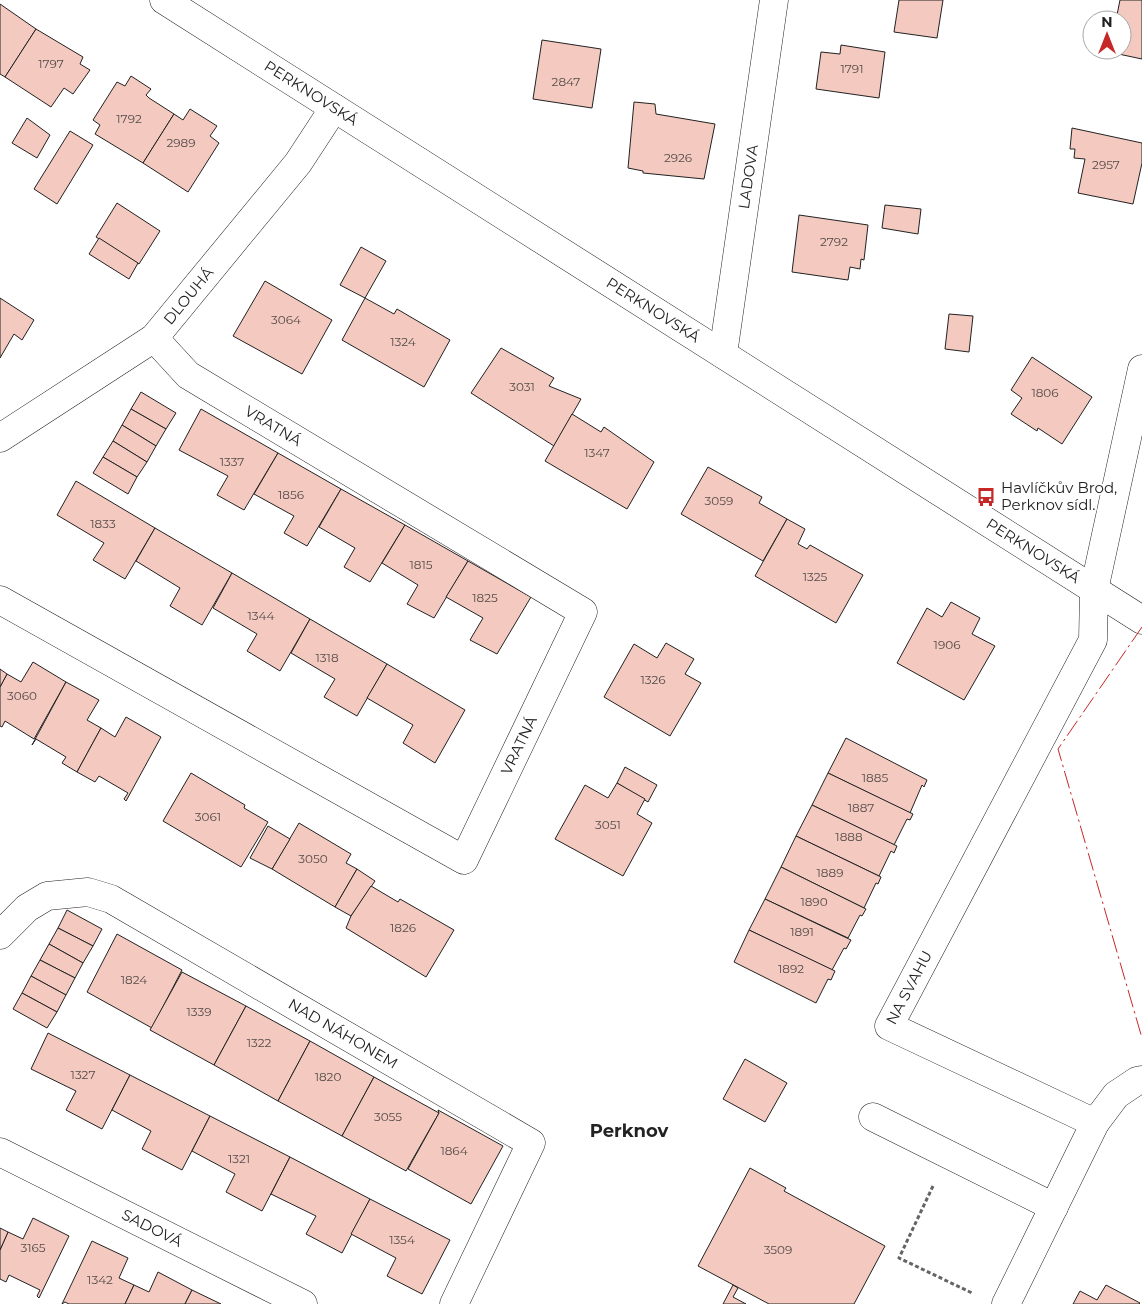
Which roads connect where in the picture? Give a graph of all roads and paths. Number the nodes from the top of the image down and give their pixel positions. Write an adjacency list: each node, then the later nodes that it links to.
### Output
1 (774, 0): 5 (street, LADOVA)
2 (173, 3): 3 (street, PERKNOVSKÁ)
3 (334, 108): 4 (street, DLOUHÁ); 5 (street, PERKNOVSKÁ)
4 (154, 338): 7 (street, DLOUHÁ); 9 (street, VRATNÁ)
5 (723, 354): 8 (street, PERKNOVSKÁ)
6 (1142, 369): 8 (street)
7 (0, 438)
8 (1094, 590): 10 (street, PERKNOVSKÁ); 14 (street, NA SVAHU)
9 (0, 600)
10 (1142, 620)
11 (0, 935): 20 (street, NAD NÁHONEM)
12 (1142, 1080): 14 (street)
13 (873, 1117): 16 (street)
14 (1095, 1123): 17 (street)
15 (0, 1152): 19 (street, SADOVÁ)
16 (949, 1154): 17 (street); 18 (path)
17 (1054, 1207): 21 (street)
18 (977, 1296)
19 (303, 1304)
20 (454, 1304)
21 (1006, 1304)

